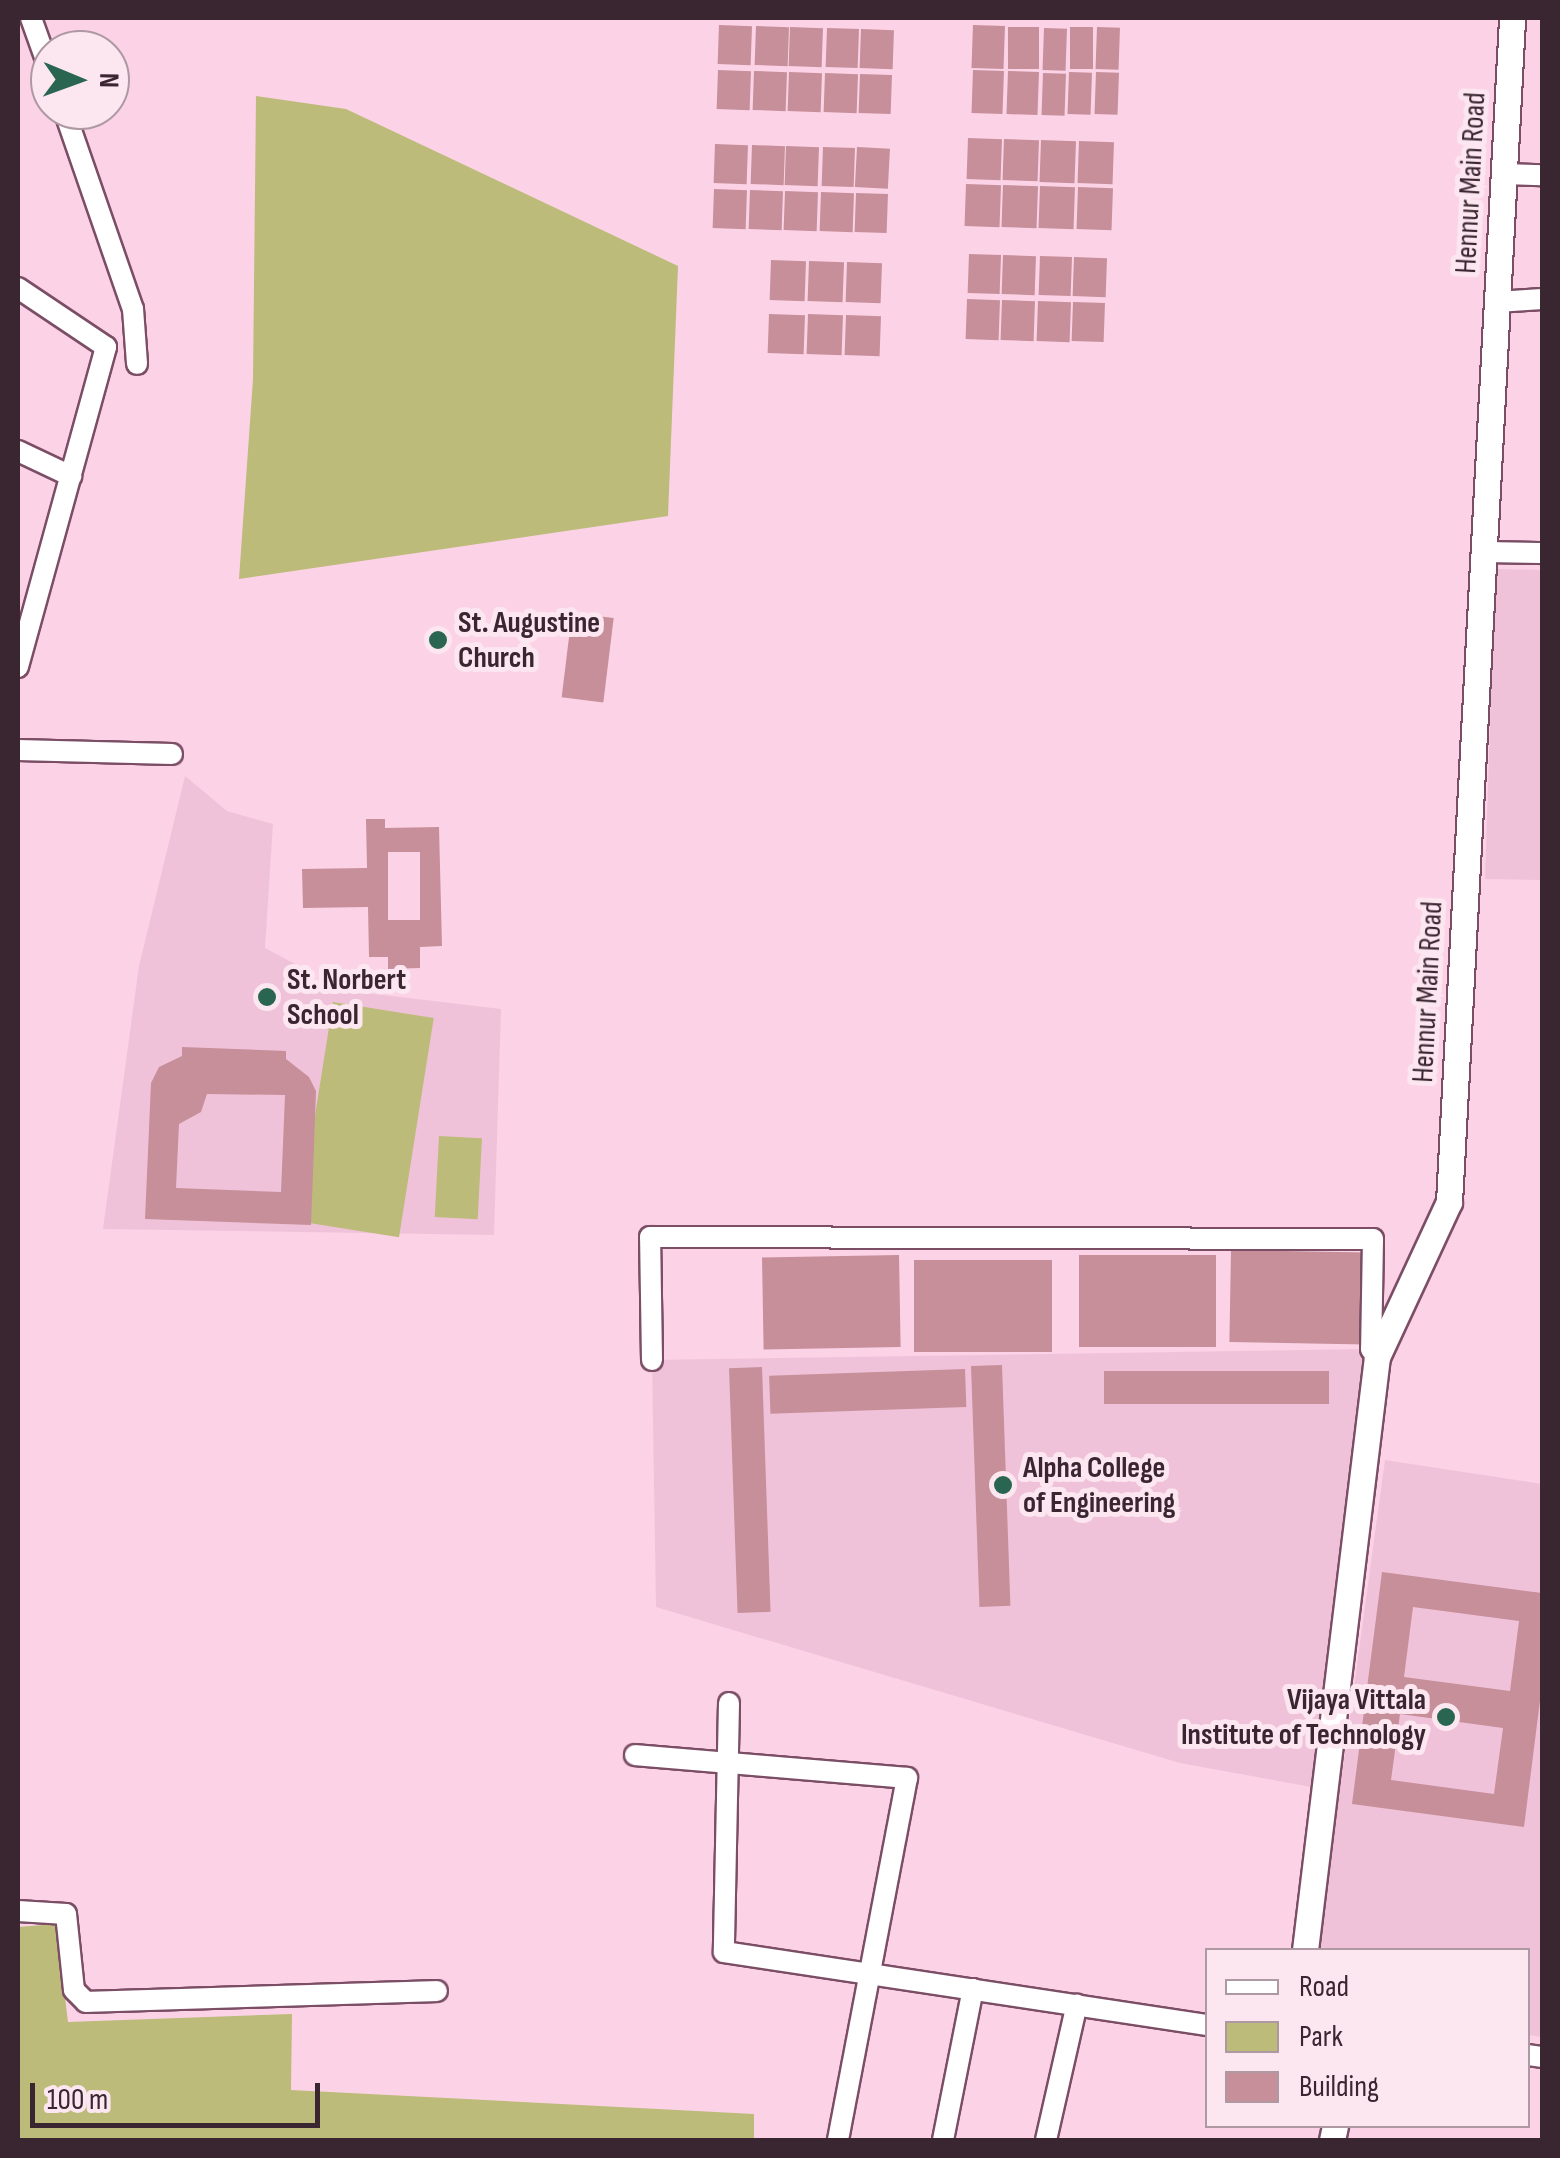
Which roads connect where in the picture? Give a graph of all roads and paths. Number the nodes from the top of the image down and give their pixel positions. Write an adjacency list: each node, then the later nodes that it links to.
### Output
1 (1512, 18): 3 (main road, Hennur Main Road)
2 (71, 130): 8 (street)
3 (1504, 174): 4 (street); 7 (main road, Hennur Main Road)
4 (1542, 174)
5 (18, 288): 10 (street)
6 (1542, 299): 7 (street)
7 (1497, 302): 11 (main road, Hennur Main Road)
8 (137, 364)
9 (18, 451): 10 (street)
10 (71, 476): 13 (street)
11 (1483, 552): 12 (street); 16 (main road, Hennur Main Road)
12 (1542, 553)
13 (18, 667)
14 (18, 750): 15 (street)
15 (172, 754)
16 (1377, 1357): 17 (street); 22 (main road, Hennur Main Road)
17 (652, 1360)
18 (730, 1704): 20 (street)
19 (635, 1755): 20 (street)
20 (728, 1761): 23 (street); 23 (street)
21 (18, 1912): 25 (street)
22 (1305, 1948)
23 (872, 1975): 24 (street); 28 (street)
24 (973, 1989): 26 (street); 29 (street)
25 (437, 1991)
26 (1077, 2004): 27 (street); 30 (street)
27 (1205, 2025)
28 (838, 2140)
29 (943, 2140)
30 (1046, 2140)

